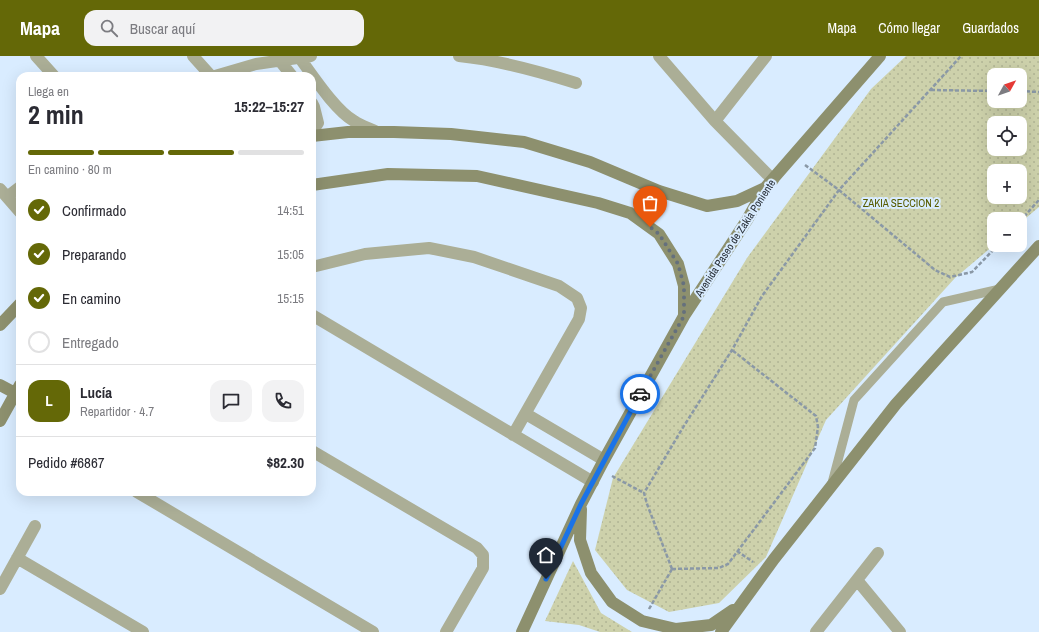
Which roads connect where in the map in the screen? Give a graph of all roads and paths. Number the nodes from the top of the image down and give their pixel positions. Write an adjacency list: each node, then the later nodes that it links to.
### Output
1 (36, 56): 11 (street)
2 (193, 56): 12 (street)
3 (305, 56): 10 (street); 15 (street)
4 (459, 56): 9 (street)
5 (659, 56): 23 (street)
6 (766, 56): 23 (street)
7 (880, 56): 29 (street, Avenida Paseo de Zakia Poniente)
8 (961, 56): 18 (path)
9 (505, 60): 17 (street)
10 (280, 61): 13 (street); 14 (street)
11 (50, 72)
12 (207, 72)
13 (229, 72)
14 (289, 72)
15 (313, 72)
16 (316, 79): 25 (street)
17 (576, 83)
18 (930, 90): 19 (path); 31 (path)
19 (987, 91)
20 (1027, 91): 21 (path)
21 (1039, 92)
22 (316, 115): 24 (street)
23 (715, 121): 29 (street)
24 (316, 126)
25 (377, 132): 26 (street); 29 (street)
26 (316, 136)
27 (818, 174): 31 (path)
28 (316, 184): 41 (street)
29 (769, 184): 41 (street, Avenida Paseo de Zakia Poniente)
30 (16, 188): 32 (street)
31 (839, 190): 37 (path); 44 (path)
32 (3, 193): 34 (street)
33 (1039, 200): 35 (path)
34 (16, 208)
35 (1027, 213)
36 (1039, 246): 39 (street)
37 (991, 252)
38 (316, 266): 48 (street)
39 (1000, 289): 55 (street); 55 (lane)
40 (16, 308): 43 (street)
41 (684, 316): 52 (street, Avenida Paseo de Zakia Poniente)
42 (316, 317): 50 (street)
43 (0, 325)
44 (732, 350): 56 (path); 60 (path)
45 (0, 385): 46 (street)
46 (16, 389)
47 (16, 391): 49 (street)
48 (526, 414): 50 (street); 52 (street)
49 (0, 421)
50 (513, 435): 54 (street)
51 (316, 453): 71 (street)
52 (604, 460): 54 (street, Avenida Paseo de Zakia Poniente)
53 (621, 480): 56 (path)
54 (593, 482): 58 (street, Avenida Paseo de Zakia Poniente)
55 (832, 485): 64 (street)
56 (644, 493): 63 (path)
57 (144, 496): 70 (street)
58 (581, 504): 68 (street); 72 (street, Avenida Paseo de Zakia Poniente)
59 (35, 526): 62 (street)
60 (737, 551): 63 (path); 64 (path)
61 (878, 553): 65 (street)
62 (17, 558): 66 (street); 69 (street)
63 (672, 569): 68 (path)
64 (765, 571): 67 (street)
65 (857, 580): 74 (street); 75 (street)
66 (0, 589)
67 (742, 603): 68 (street); 73 (street)
68 (642, 621)
69 (143, 632)
70 (373, 632)
71 (446, 632)
72 (522, 632)
73 (721, 632)
74 (816, 632)
75 (900, 632)

